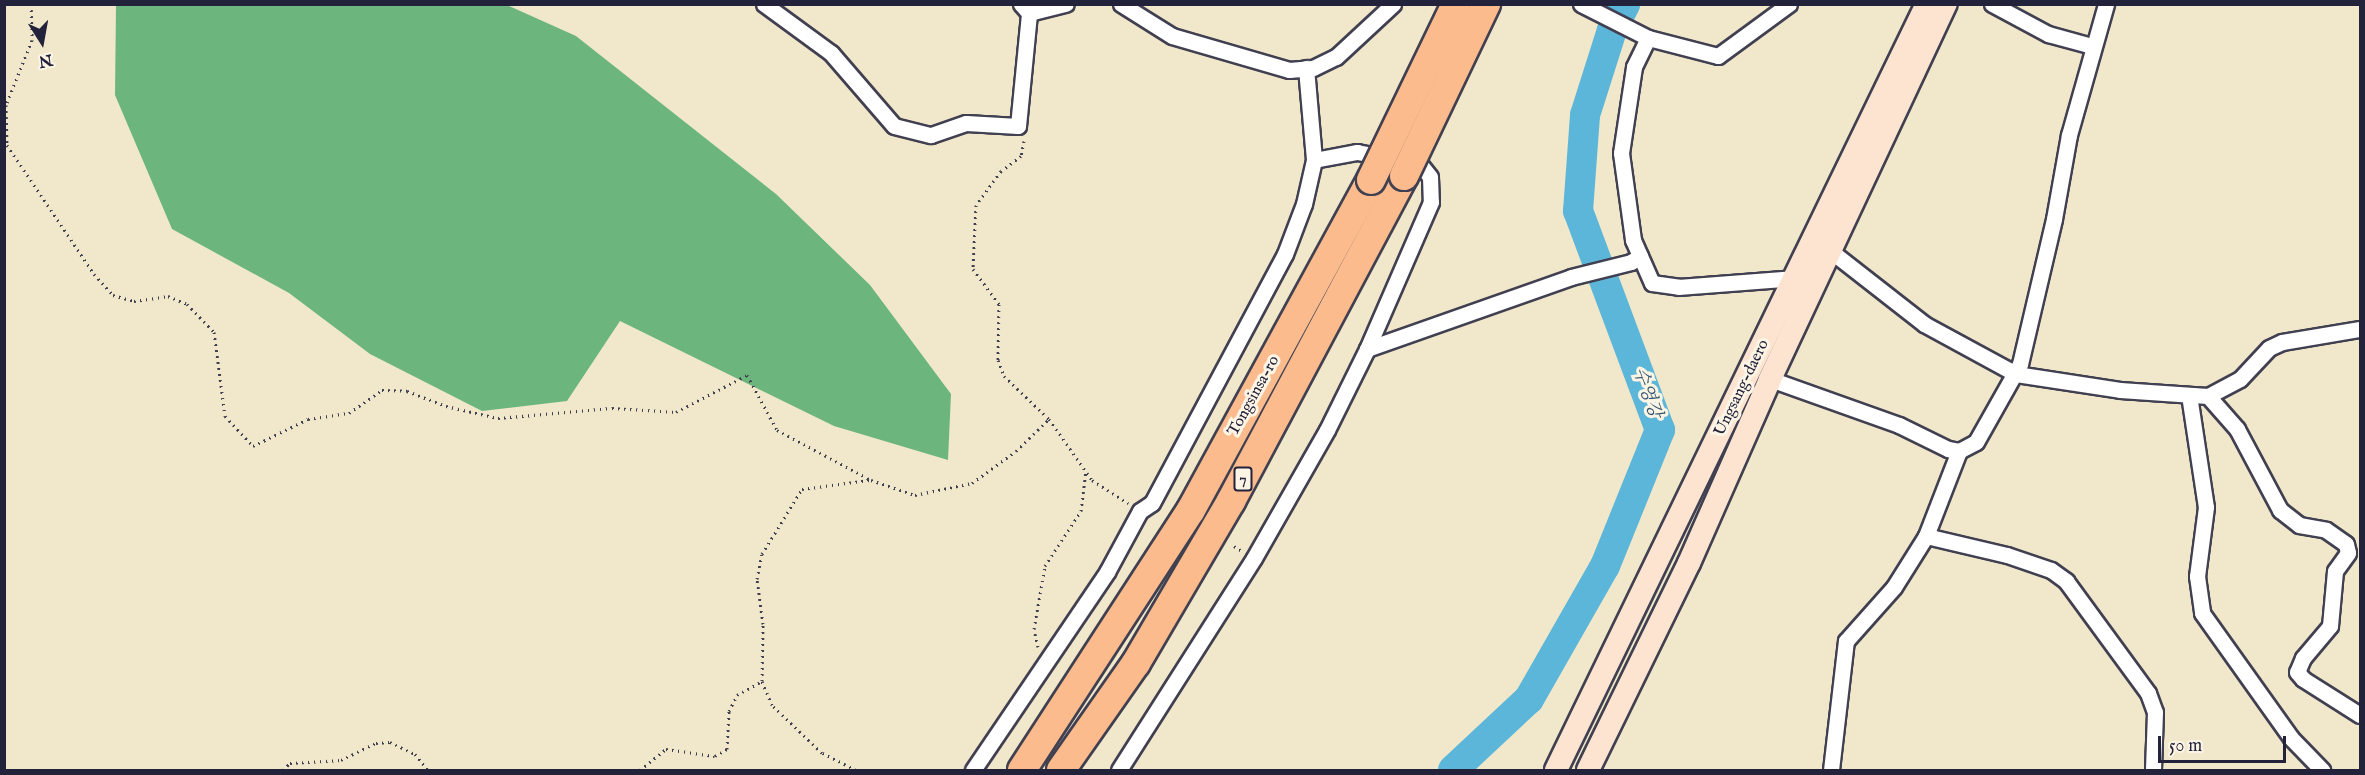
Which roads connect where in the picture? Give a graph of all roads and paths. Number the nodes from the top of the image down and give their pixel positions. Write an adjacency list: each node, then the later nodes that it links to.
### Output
1 (31, 4): 32 (path)
2 (765, 4): 18 (street)
3 (1066, 4): 14 (street)
4 (1121, 4): 17 (street)
5 (1393, 4): 17 (street)
6 (1456, 4): 43 (highway, Tongsinsa-ro / 7, bridge)
7 (1486, 4): 44 (highway, Tongsinsa-ro / 7, bridge)
8 (1581, 4): 15 (street)
9 (1789, 4): 15 (street)
10 (1927, 4): 20 (main road, Ungsang-daero)
11 (1947, 4): 20 (main road, Ungsang-daero)
12 (1992, 4): 16 (street)
13 (2106, 4): 16 (street)
14 (1025, 9): 18 (street)
15 (1642, 34): 21 (street)
16 (2092, 46): 25 (street)
17 (1306, 68): 19 (street)
18 (1018, 126): 29 (path)
19 (1314, 160): 24 (street); 33 (street)
20 (1822, 244): 22 (main road, Ungsang-daero); 25 (street); 26 (main road, Ungsang-daero)
21 (1635, 259): 22 (street); 24 (street)
22 (1795, 278): 46 (main road, Ungsang-daero)
23 (2361, 329): 28 (street)
24 (1367, 349): 45 (street)
25 (2016, 374): 27 (street); 30 (street)
26 (1770, 379): 30 (street); 47 (main road, Ungsang-daero)
27 (2189, 395): 28 (street); 50 (street)
28 (2208, 396): 37 (street)
29 (1049, 419): 31 (path); 32 (path)
30 (1959, 451): 34 (street)
31 (1086, 472): 33 (path); 35 (path)
32 (871, 480): 36 (path)
33 (1140, 511): 35 (street)
34 (1926, 536): 48 (street); 49 (street)
35 (1046, 660): 42 (street)
36 (762, 681): 40 (path); 41 (path)
37 (2361, 715)
38 (283, 771): 39 (path)
39 (428, 771)
40 (640, 771)
41 (856, 771)
42 (974, 771)
43 (1022, 771)
44 (1061, 771)
45 (1119, 771)
46 (1556, 771)
47 (1588, 771)
48 (1831, 771)
49 (2153, 771)
50 (2322, 771)

